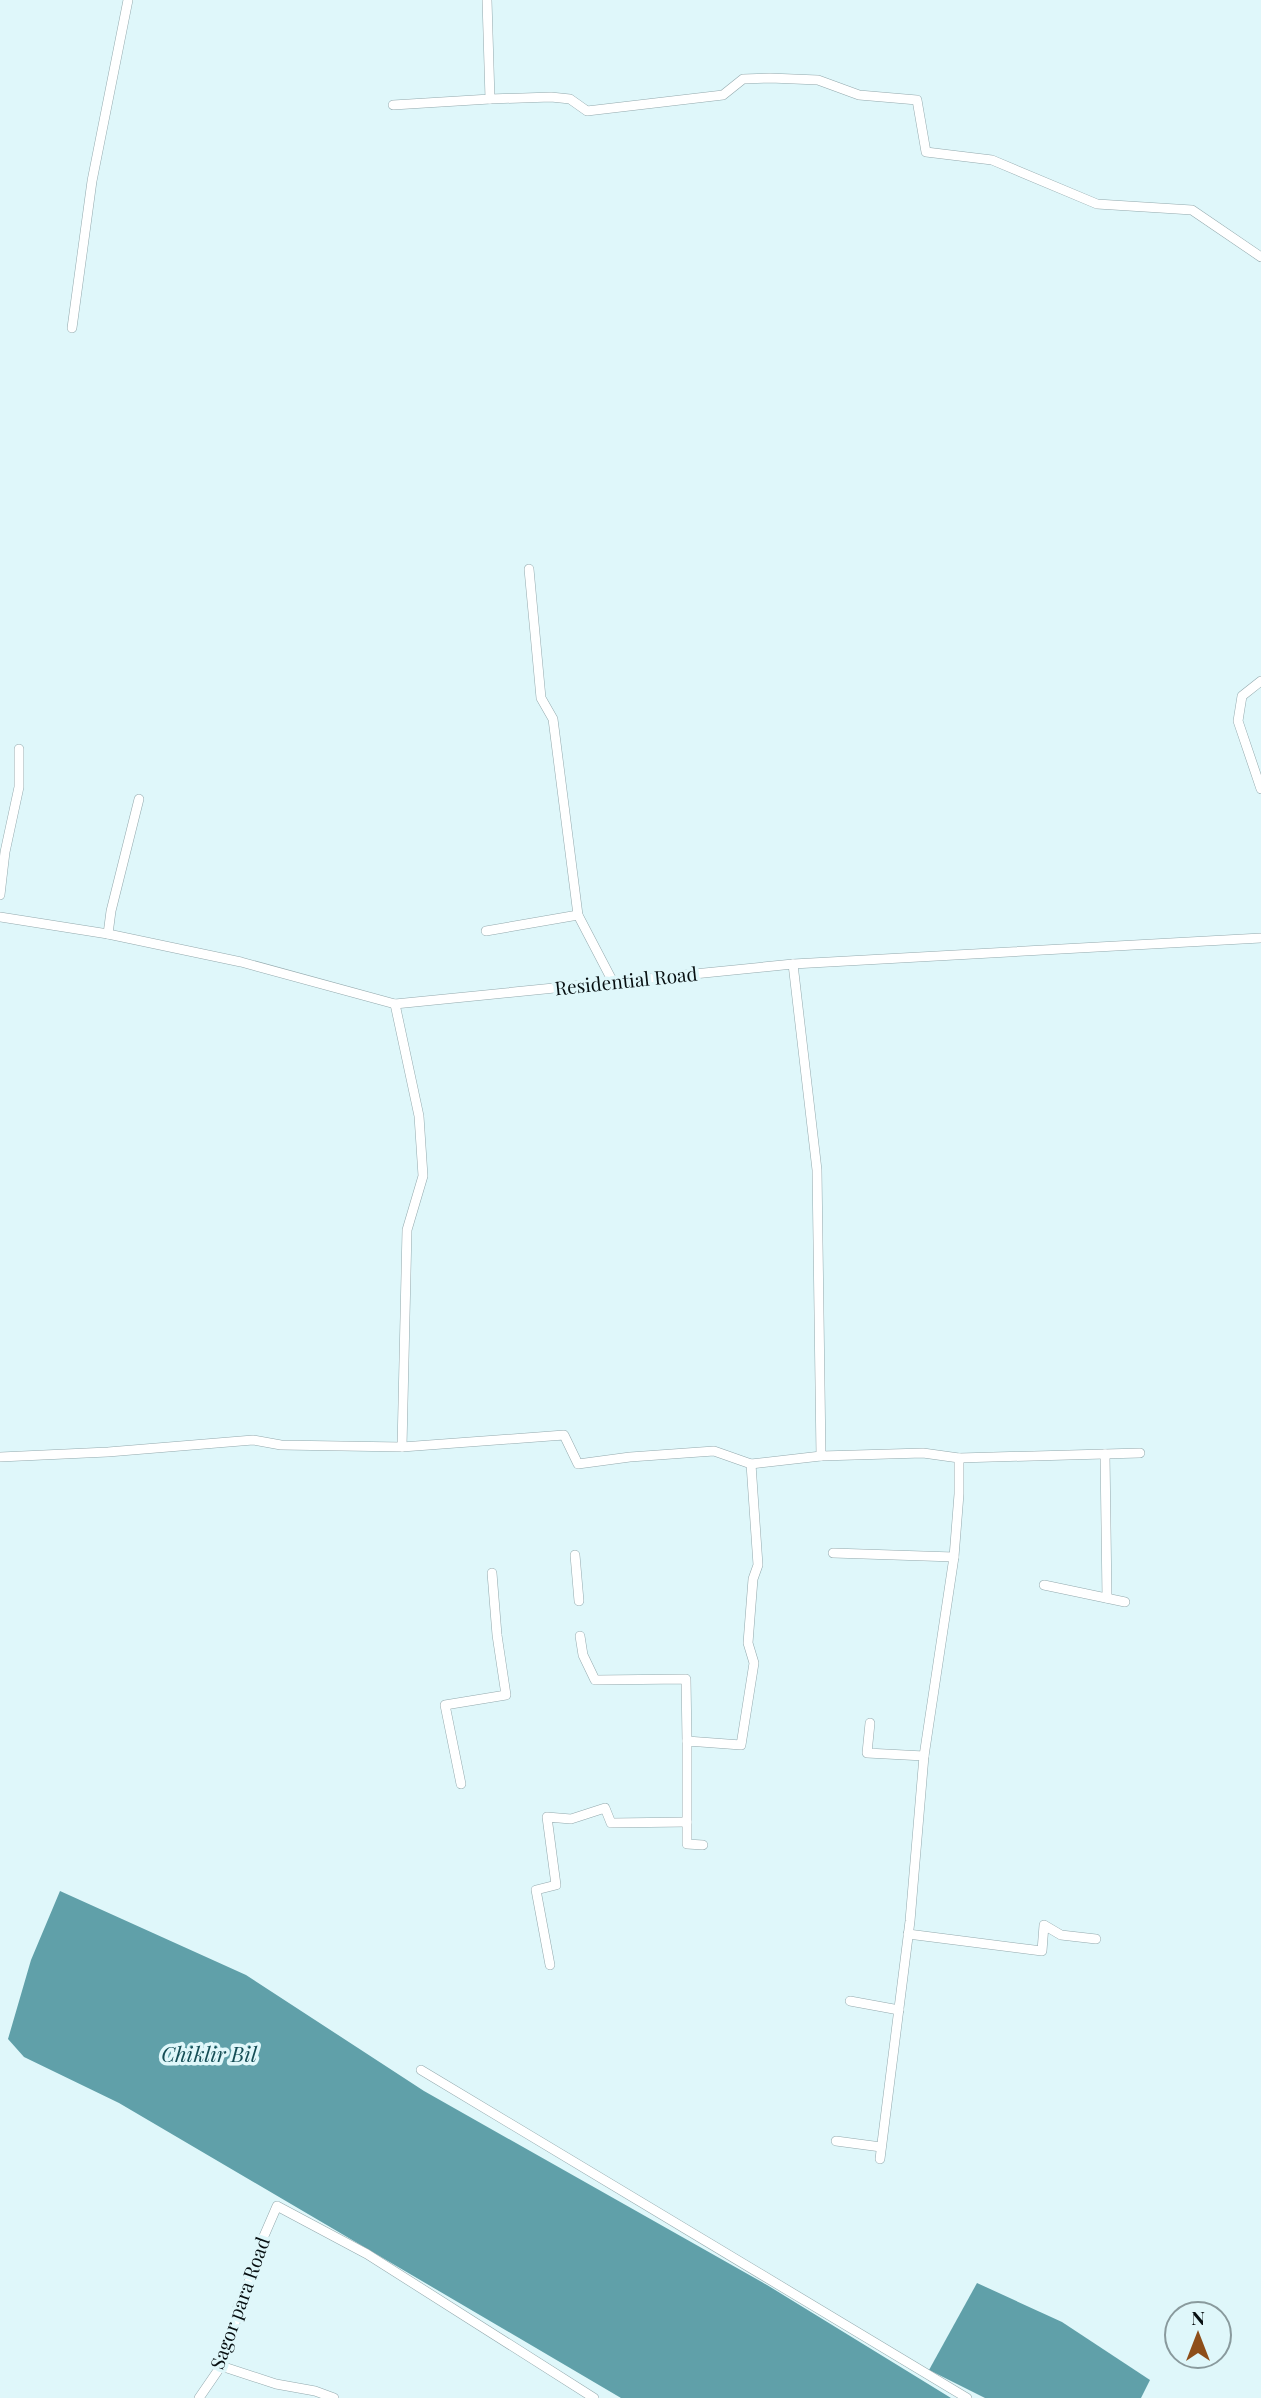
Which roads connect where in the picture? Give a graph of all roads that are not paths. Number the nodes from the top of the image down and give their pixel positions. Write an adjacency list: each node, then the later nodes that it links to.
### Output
1 (128, 0): 6 (street)
2 (487, 0): 3 (street)
3 (489, 99): 4 (street); 5 (street)
4 (393, 105)
5 (1261, 257)
6 (72, 328)
7 (529, 569): 13 (street)
8 (1261, 681): 10 (street)
9 (19, 749): 12 (street)
10 (1261, 789)
11 (139, 799): 16 (street)
12 (0, 895)
13 (578, 915): 15 (street); 19 (street)
14 (0, 917): 16 (street, Residential Road)
15 (486, 931)
16 (108, 934): 20 (street, Residential Road)
17 (1261, 937): 18 (street, Residential Road)
18 (793, 964): 19 (street, Residential Road); 24 (street)
19 (613, 982): 20 (street, Residential Road)
20 (395, 1004): 21 (street)
21 (401, 1447): 25 (street); 27 (street)
22 (1140, 1453): 23 (street)
23 (1105, 1454): 26 (street); 33 (street)
24 (821, 1455): 26 (street); 27 (street)
25 (0, 1457)
26 (959, 1458): 30 (street)
27 (751, 1465): 38 (street)
28 (833, 1553): 30 (street)
29 (575, 1555): 34 (street)
30 (954, 1557): 39 (street)
31 (492, 1573): 40 (street)
32 (1044, 1585): 33 (street)
33 (1107, 1598): 35 (street)
34 (579, 1601)
35 (1125, 1602)
36 (580, 1636): 38 (street)
37 (870, 1723): 39 (street)
38 (687, 1741): 41 (street)
39 (924, 1756): 43 (street)
40 (461, 1784)
41 (687, 1822): 42 (street); 45 (street)
42 (703, 1845)
43 (908, 1934): 44 (street); 47 (street)
44 (1096, 1939)
45 (550, 1965)
46 (850, 2001): 47 (street)
47 (899, 2010): 50 (street)
48 (421, 2070): 56 (street)
49 (836, 2141): 50 (street)
50 (881, 2147): 51 (street)
51 (880, 2160)
52 (221, 2366): 53 (street, Sagor para Road); 54 (street); 55 (street, Sagor para Road)
53 (199, 2398)
54 (334, 2398)
55 (594, 2398)
56 (967, 2398)

